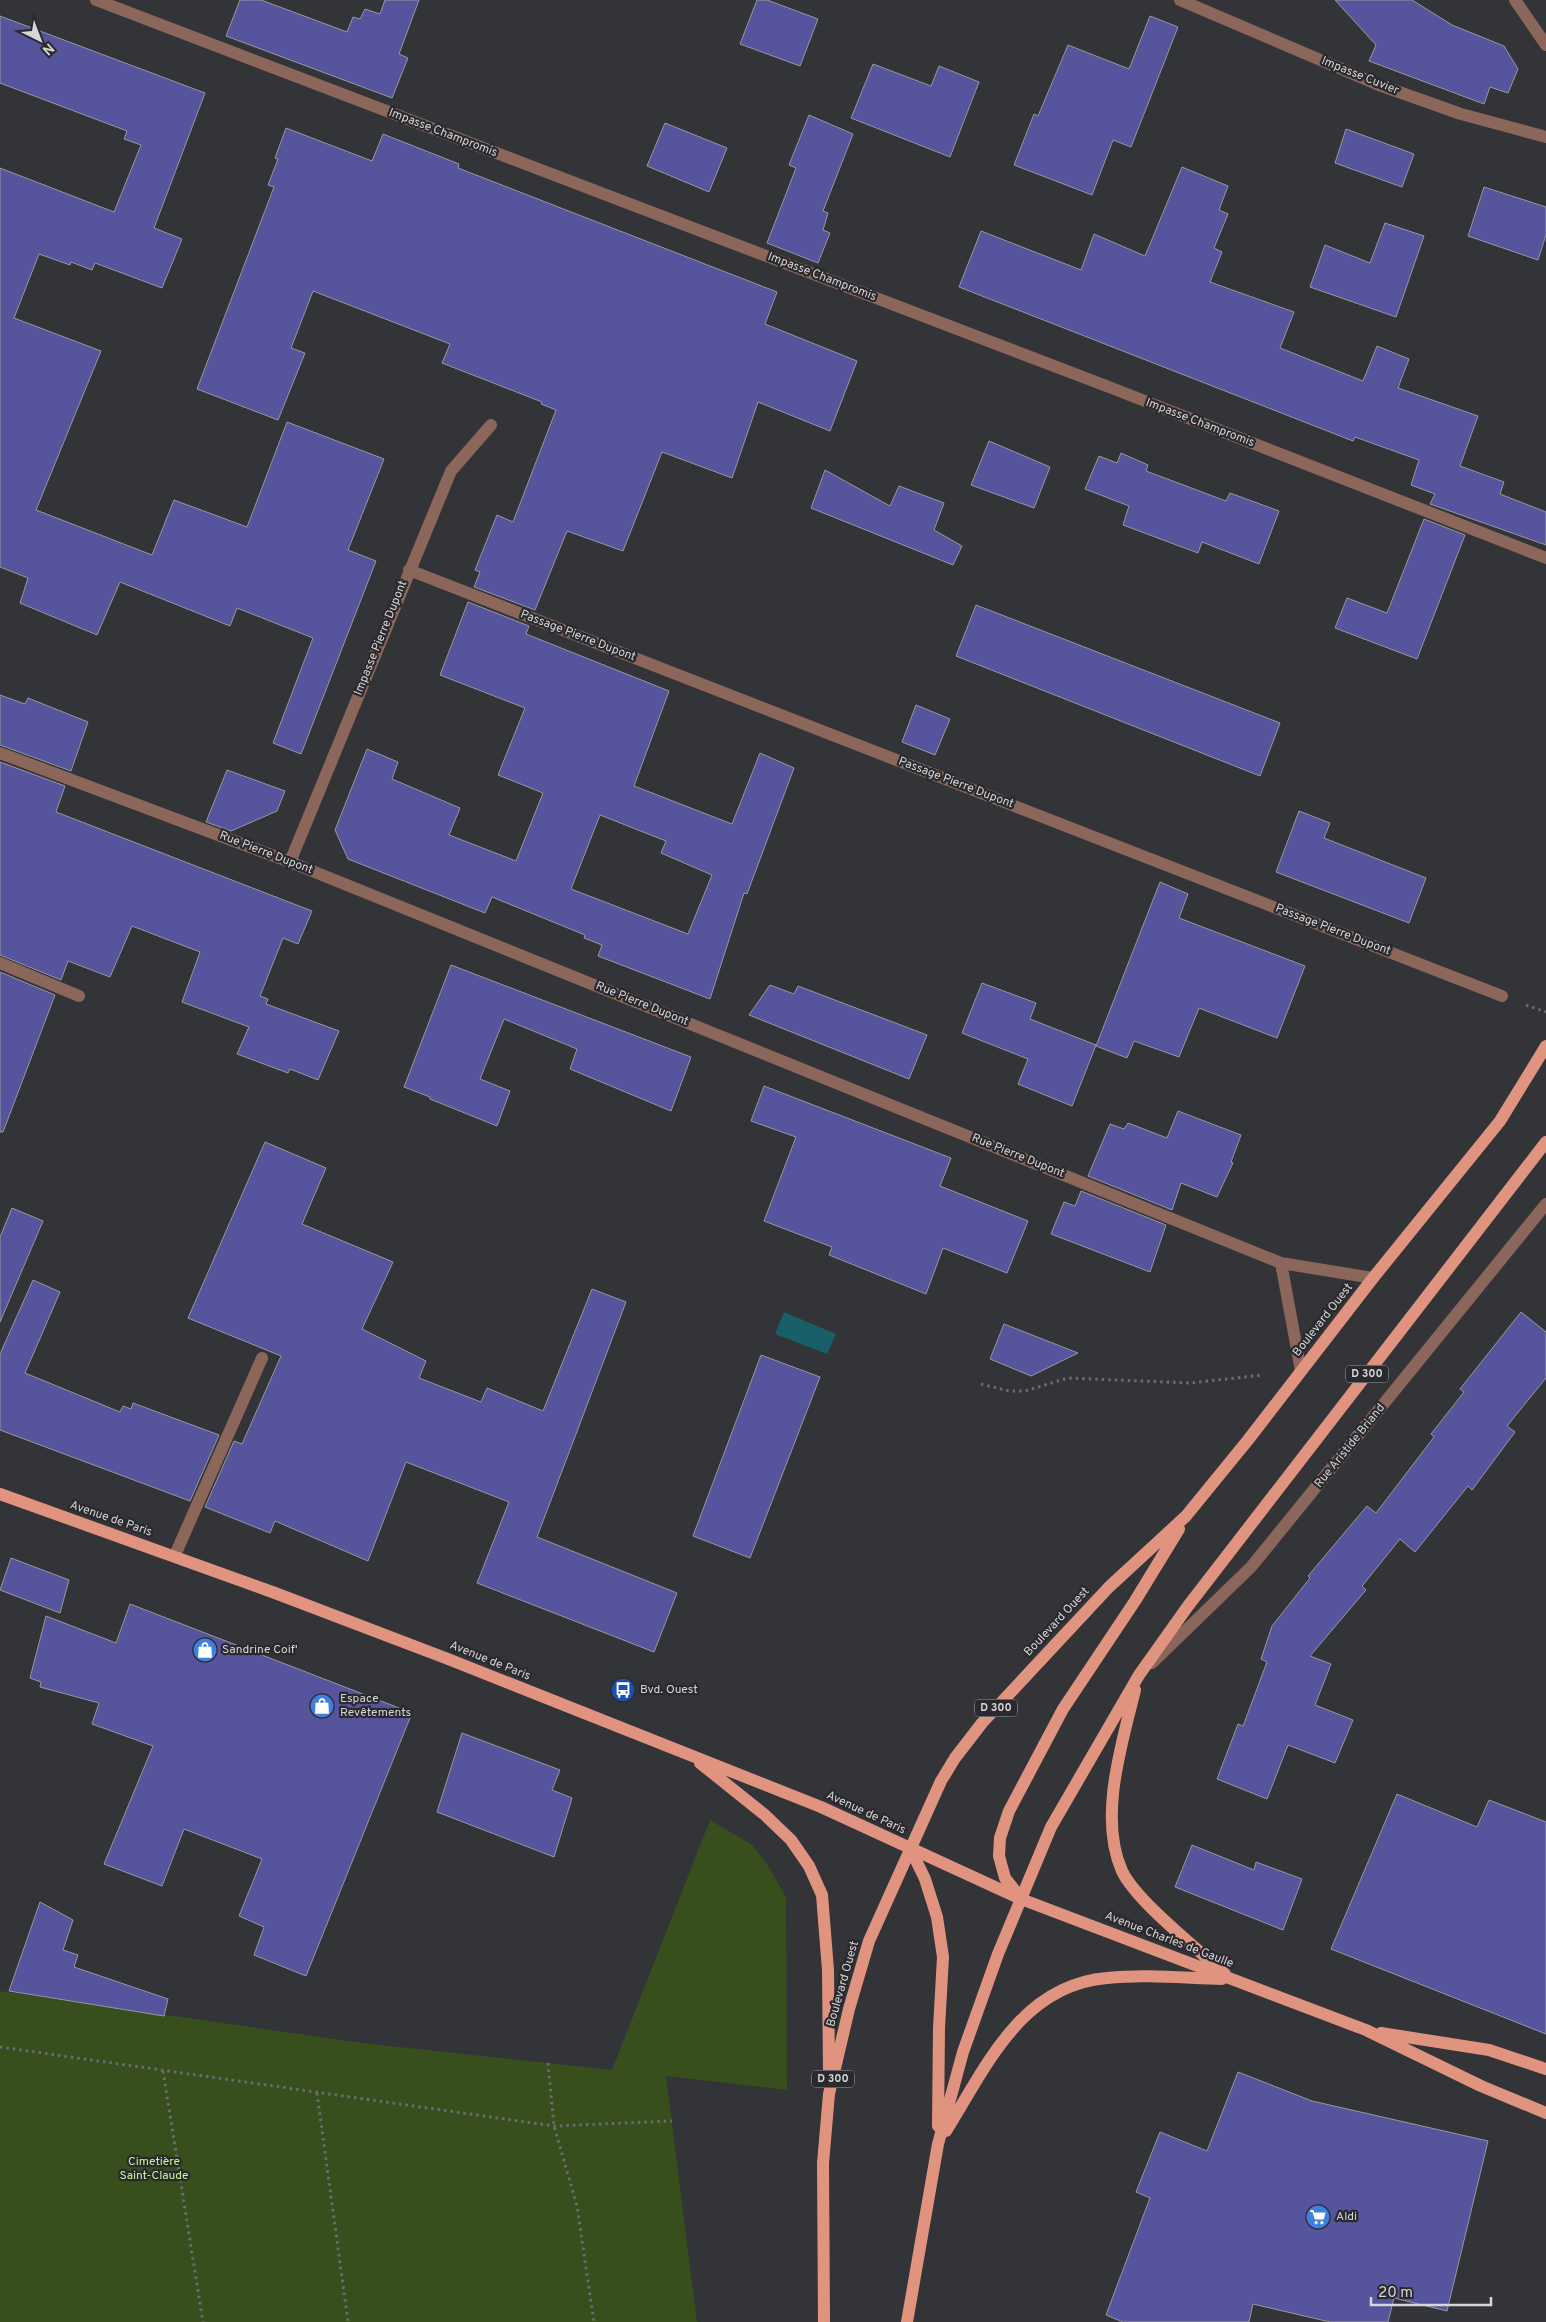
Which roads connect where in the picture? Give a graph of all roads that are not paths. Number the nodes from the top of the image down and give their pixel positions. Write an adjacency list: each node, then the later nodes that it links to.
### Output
1 (96, 0): 7 (street, Impasse Champromis)
2 (1180, 0): 5 (street, Impasse Cuvier)
3 (1515, 0): 4 (street)
4 (1546, 45)
5 (1546, 137)
6 (491, 425): 8 (street, Impasse Pierre Dupont)
7 (1546, 558)
8 (409, 570): 10 (street, Impasse Pierre Dupont); 13 (street, Passage Pierre Dupont)
9 (0, 753): 10 (street, Rue Pierre Dupont)
10 (290, 862): 17 (street, Rue Pierre Dupont)
11 (0, 963): 12 (street)
12 (78, 996)
13 (1502, 996)
14 (1546, 1046): 18 (main road, Boulevard Ouest / D 300)
15 (1546, 1142): 24 (main road, D 300)
16 (1546, 1204): 24 (street, Rue Aristide Briand)
17 (1281, 1263): 18 (street, Rue Pierre Dupont); 20 (street)
18 (1373, 1278): 20 (main road, Boulevard Ouest / D 300)
19 (262, 1358): 23 (street)
20 (1301, 1371): 22 (main road, Boulevard Ouest / D 300)
21 (0, 1494): 23 (main road, Avenue de Paris)
22 (1186, 1516): 26 (main road, Boulevard Ouest / D 300); 28 (main road)
23 (174, 1555): 25 (main road, Avenue de Paris)
24 (1139, 1675): 28 (main road); 29 (main road)
25 (690, 1755): 26 (main road, Avenue de Paris); 32 (main road)
26 (910, 1848): 27 (main road, Avenue de Paris); 32 (main road, Boulevard Ouest / D 300); 34 (main road)
27 (963, 1873): 28 (main road, Avenue Charles de Gaulle)
28 (1021, 1899): 29 (main road, Avenue Charles de Gaulle); 34 (main road)
29 (1231, 1979): 30 (main road, Avenue Charles de Gaulle); 34 (main road)
30 (1366, 2030): 31 (main road, Avenue Charles de Gaulle); 33 (main road, Avenue Charles de Gaulle)
31 (1546, 2068)
32 (830, 2094): 35 (main road, Boulevard Ouest / D 300)
33 (1546, 2113)
34 (938, 2144): 36 (main road)
35 (824, 2322)
36 (906, 2322)

